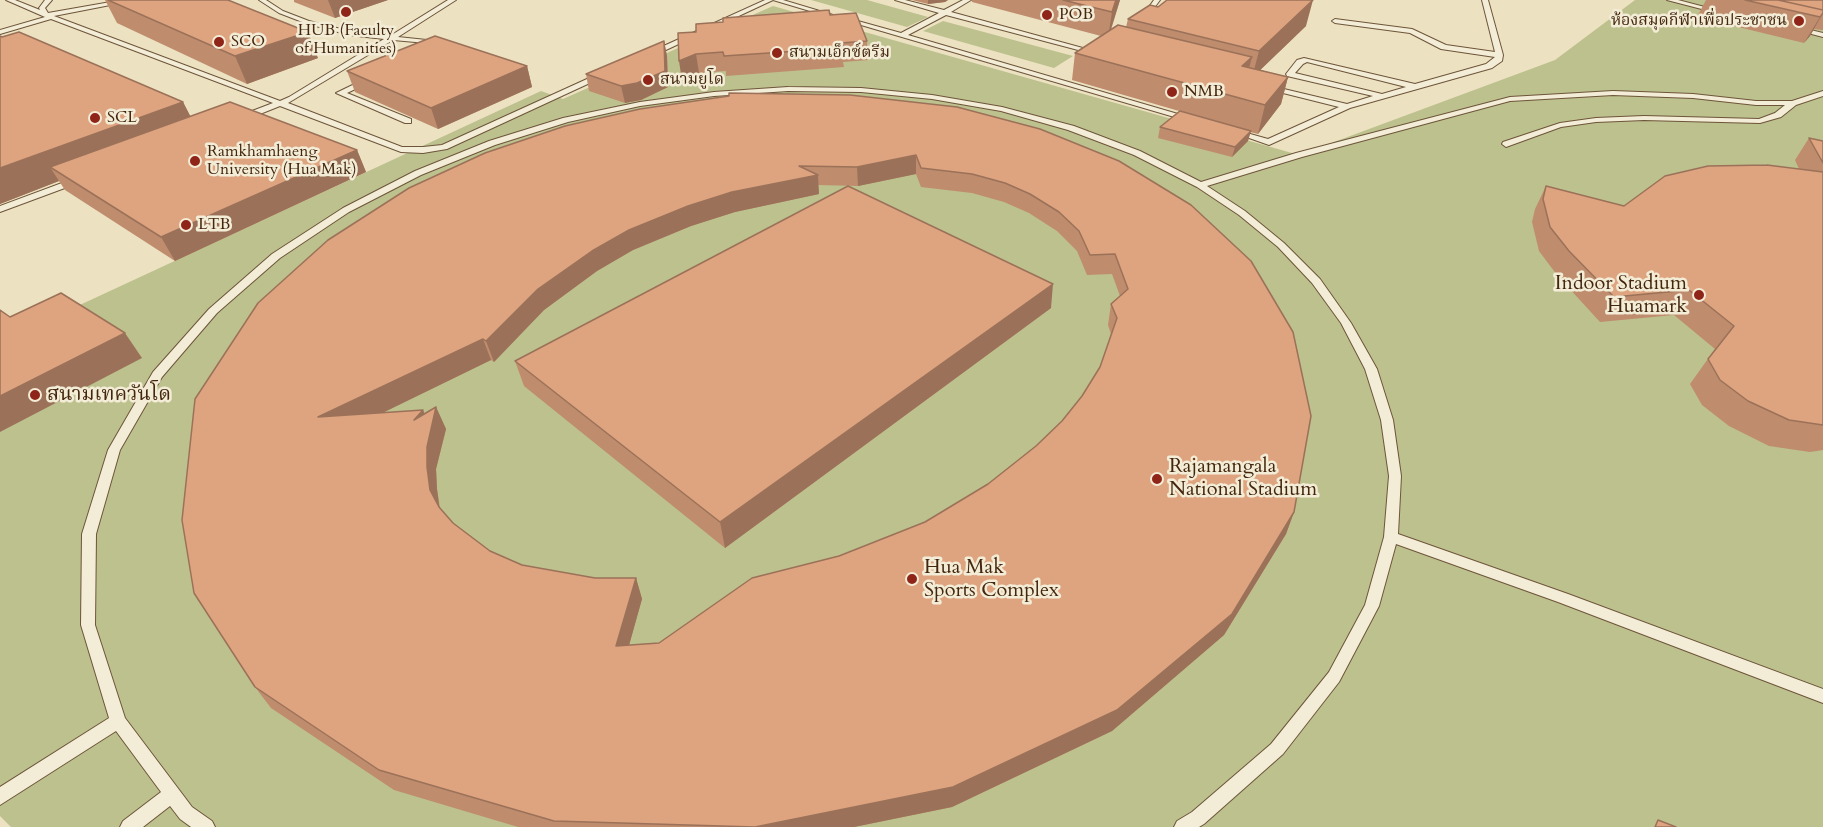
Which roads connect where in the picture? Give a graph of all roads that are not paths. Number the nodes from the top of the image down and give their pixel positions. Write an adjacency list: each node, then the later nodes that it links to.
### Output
1 (9, 0): 16 (lane)
2 (49, 0): 16 (lane)
3 (134, 0): 16 (lane)
4 (262, 0): 25 (lane)
5 (453, 0): 25 (lane)
6 (770, 0): 29 (lane)
7 (776, 0): 24 (lane)
8 (898, 0): 15 (lane)
9 (969, 0): 15 (lane)
10 (1157, 0): 19 (lane)
11 (1476, 0): 12 (lane)
12 (1485, 0): 28 (lane)
13 (1670, 0): 14 (lane)
14 (1725, 12)
15 (948, 13): 24 (lane); 27 (lane)
16 (49, 16): 21 (lane); 41 (lane)
17 (1335, 21): 28 (lane)
18 (0, 26): 21 (lane)
19 (1136, 26)
20 (1790, 27): 23 (lane)
21 (8, 30): 22 (lane)
22 (0, 32)
23 (1823, 35)
24 (902, 36): 34 (lane)
25 (389, 37): 26 (lane); 41 (lane)
26 (439, 51)
27 (1099, 54)
28 (1499, 55): 36 (lane)
29 (640, 59)
30 (607, 73): 41 (lane)
31 (1290, 74): 36 (lane); 37 (lane); 39 (lane)
32 (1068, 75): 34 (lane)
33 (373, 79): 44 (lane)
34 (1060, 80): 45 (lane)
35 (1263, 86): 37 (lane)
36 (1417, 87): 39 (lane)
37 (1276, 89): 42 (lane)
38 (1821, 96): 40 (lane)
39 (1385, 97): 42 (lane)
40 (1793, 103): 47 (lane); 49 (lane)
41 (279, 104): 43 (lane)
42 (1347, 106): 46 (lane)
43 (237, 120)
44 (408, 121)
45 (1202, 122)
46 (1225, 129)
47 (1506, 144)
48 (84, 178): 50 (lane)
49 (1200, 185): 51 (lane); 53 (lane)
50 (0, 209)
51 (1391, 537): 52 (lane); 58 (lane)
52 (1823, 696)
53 (118, 721): 54 (lane); 55 (lane)
54 (172, 794): 56 (lane); 57 (lane)
55 (0, 797)
56 (129, 827)
57 (206, 827)
58 (1183, 827)

